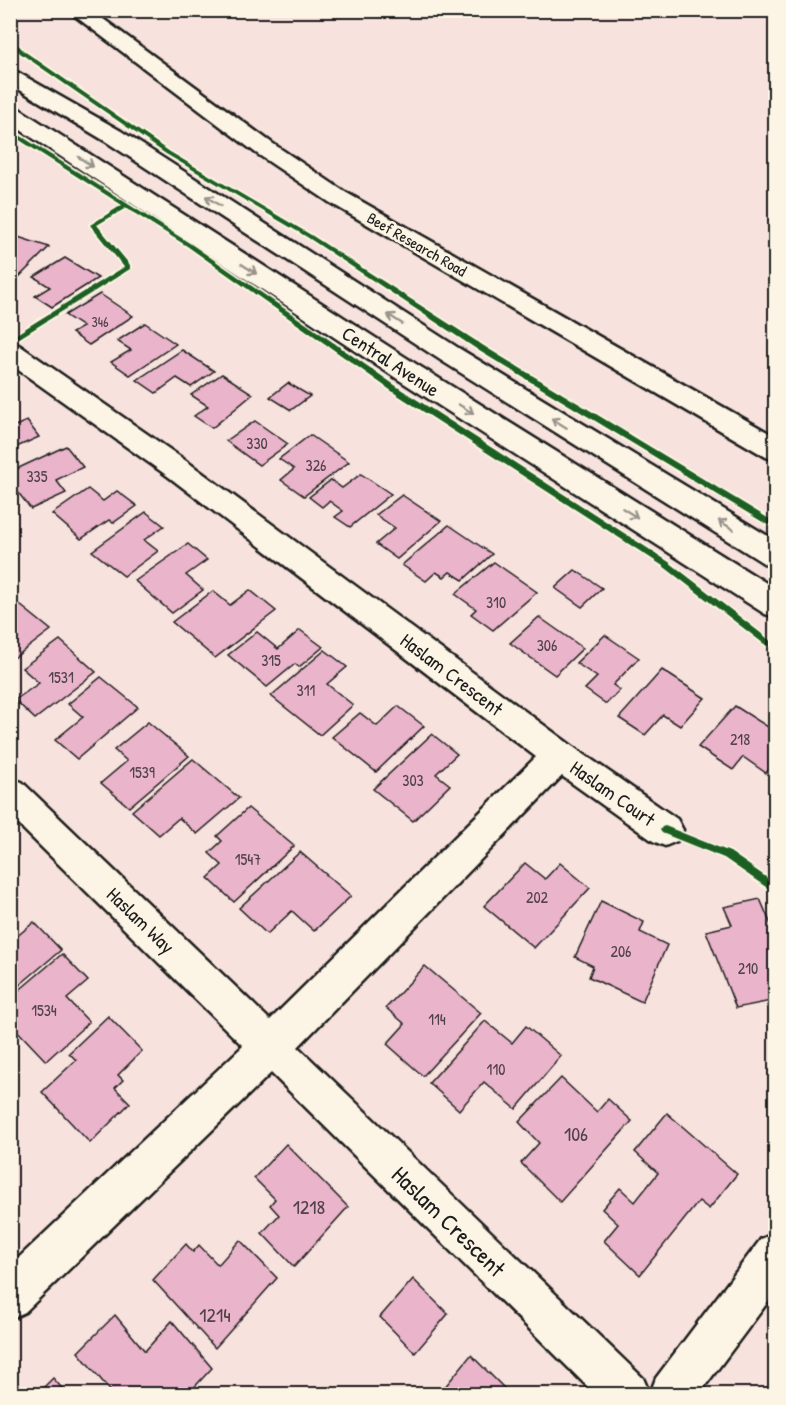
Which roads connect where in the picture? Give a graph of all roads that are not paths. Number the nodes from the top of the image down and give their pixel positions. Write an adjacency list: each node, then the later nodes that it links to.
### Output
1 (78, 10): 7 (street, Beef Research Road)
2 (10, 56): 4 (street)
3 (10, 74): 4 (street, Central Avenue)
4 (33, 87): 8 (street, Central Avenue, one-way to 4)
5 (10, 112): 9 (street, Central Avenue, one-way to 9)
6 (10, 351): 10 (street, Haslam Crescent)
7 (776, 450)
8 (776, 556)
9 (776, 605)
10 (560, 756): 12 (street, Haslam Court); 13 (street)
11 (10, 793): 13 (street, Haslam Way)
12 (665, 830)
13 (270, 1047): 15 (street); 16 (street, Haslam Crescent)
14 (776, 1254): 17 (street)
15 (10, 1297)
16 (627, 1395)
17 (672, 1395)

